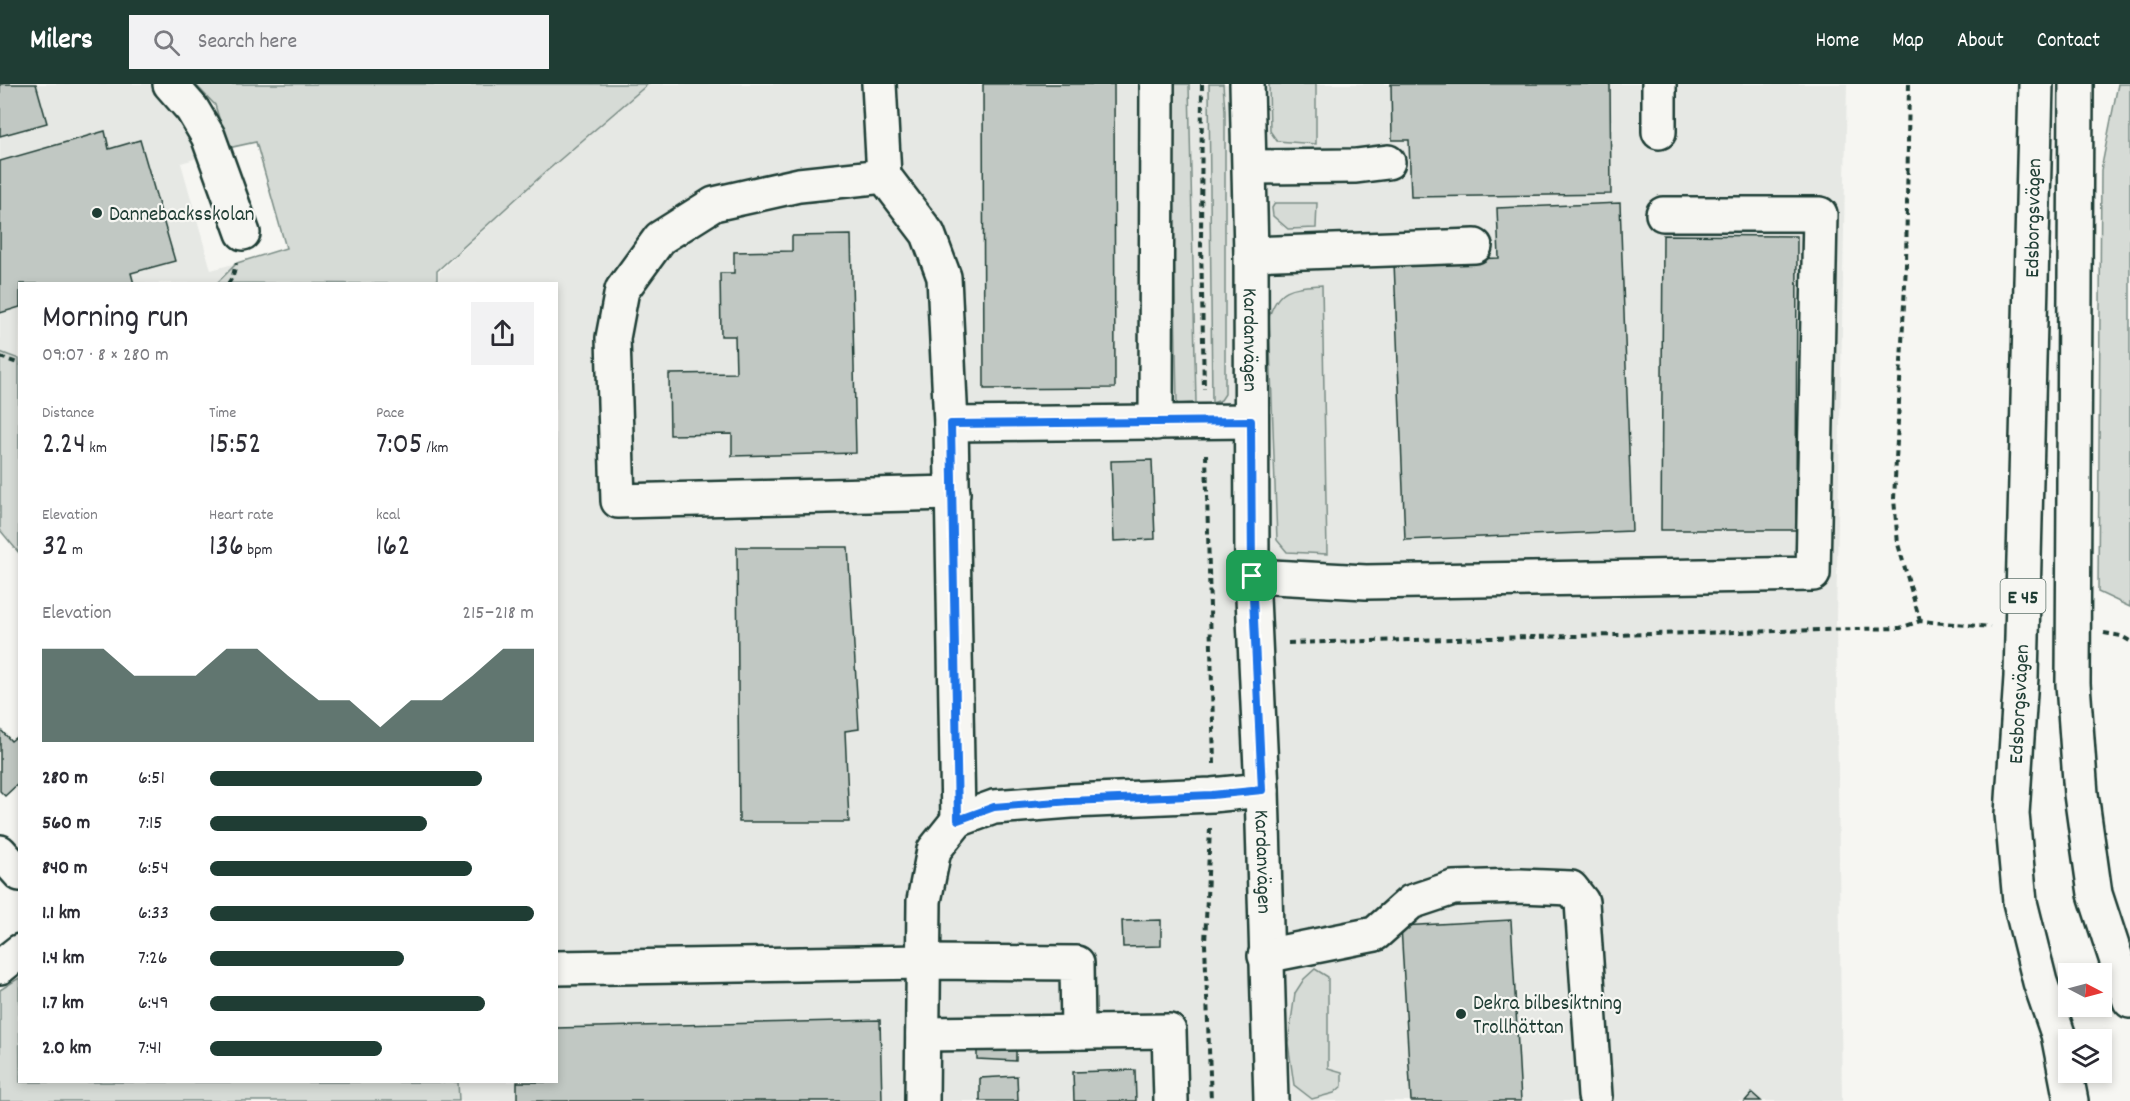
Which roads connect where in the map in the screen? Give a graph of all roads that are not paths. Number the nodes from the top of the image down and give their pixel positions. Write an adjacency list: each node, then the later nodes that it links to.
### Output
1 (170, 84): 13 (main road)
2 (879, 84): 11 (main road)
3 (1157, 84): 17 (main road)
4 (1247, 84): 10 (main road, Kardanvägen)
5 (1659, 84): 8 (main road)
6 (2036, 84): 37 (main road, Edsborgsvägen / E 45)
7 (2076, 84): 30 (main road, Edsborgsvägen / E 45)
8 (1659, 132)
9 (1388, 162): 10 (main road)
10 (1250, 167): 15 (main road, Kardanvägen)
11 (884, 176): 18 (main road); 19 (main road)
12 (1663, 214): 20 (main road)
13 (243, 233)
14 (1475, 246): 15 (main road)
15 (1251, 254): 16 (main road, Kardanvägen)
16 (1251, 421): 17 (main road); 20 (main road, Kardanvägen)
17 (1156, 423): 18 (main road)
18 (951, 424): 19 (main road)
19 (952, 493): 22 (main road)
20 (1252, 576): 21 (main road, Kardanvägen)
21 (1262, 790): 22 (main road); 26 (main road, Kardanvägen)
22 (958, 820): 27 (main road)
23 (0, 852): 24 (main road)
24 (18, 872)
25 (18, 953): 28 (main road)
26 (1265, 956): 33 (main road); 36 (main road, Kardanvägen)
27 (923, 962): 29 (main road); 31 (main road); 32 (main road)
28 (0, 967)
29 (558, 968)
30 (2130, 1000)
31 (1078, 1032): 32 (main road); 35 (main road)
32 (923, 1034): 34 (main road)
33 (1595, 1096)
34 (922, 1101)
35 (1171, 1101)
36 (1270, 1101)
37 (2071, 1101)

